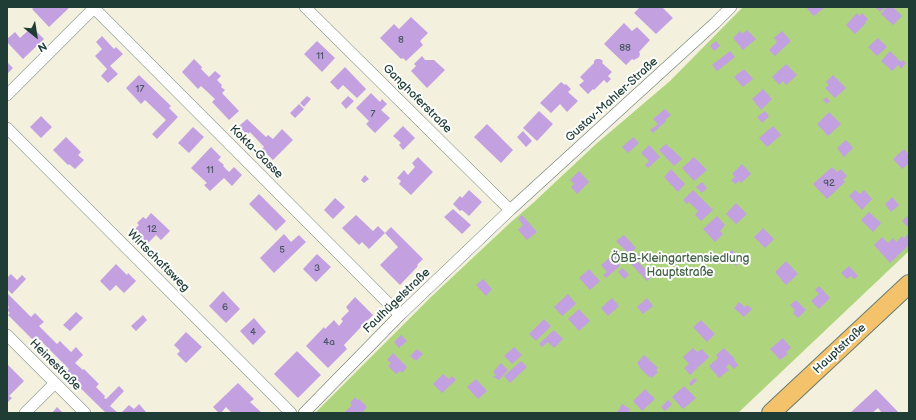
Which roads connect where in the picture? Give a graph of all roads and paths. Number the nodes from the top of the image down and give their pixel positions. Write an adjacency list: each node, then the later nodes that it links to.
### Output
1 (94, 7): 4 (street); 8 (street, Kokta-Gasse)
2 (305, 7): 6 (street, Ganghoferstraße)
3 (731, 7): 6 (street, Gustav-Mahler-Straße)
4 (7, 95)
5 (7, 128): 13 (street, Wirtschaftsweg)
6 (510, 210): 8 (street, Faulhügelstraße)
7 (909, 284): 15 (main road, Hauptstraße)
8 (400, 315): 14 (street, Faulhügelstraße)
9 (7, 335): 10 (street, Heinestraße)
10 (55, 383): 11 (street); 12 (street, Heinestraße)
11 (24, 413)
12 (85, 413)
13 (291, 413)
14 (304, 413)
15 (771, 413)

